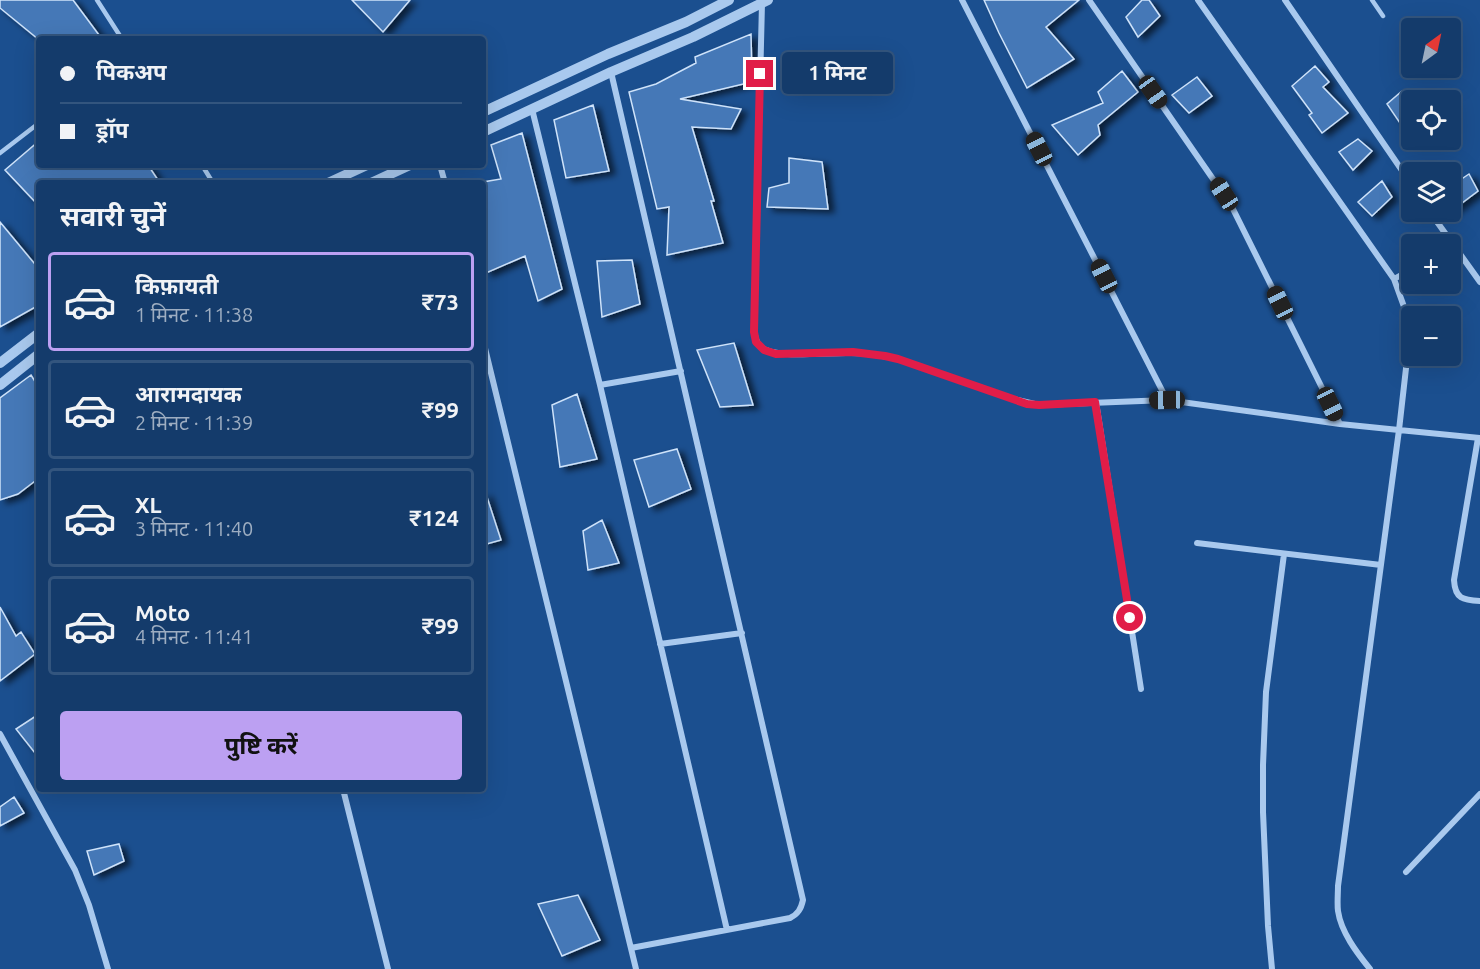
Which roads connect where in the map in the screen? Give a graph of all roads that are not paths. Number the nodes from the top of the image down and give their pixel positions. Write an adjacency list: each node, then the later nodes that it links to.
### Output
1 (97, 0): 10 (lane)
2 (729, 0): 13 (street)
3 (962, 0): 33 (street)
4 (1089, 0): 35 (street)
5 (1198, 0): 24 (street)
6 (1285, 0): 19 (street)
7 (1372, 0): 9 (lane)
8 (765, 2): 11 (street); 34 (street)
9 (1383, 16)
10 (120, 36)
11 (610, 72): 12 (street); 30 (street)
12 (532, 109): 15 (street); 32 (street)
13 (486, 111)
14 (36, 125): 16 (lane)
15 (486, 131)
16 (0, 153)
17 (360, 168): 20 (street)
18 (403, 168): 21 (street)
19 (1401, 169)
20 (334, 180)
21 (377, 180)
22 (1461, 257): 25 (street)
23 (1401, 275): 24 (street)
24 (1394, 279): 36 (street)
25 (1480, 282)
26 (36, 335): 29 (street)
27 (486, 352): 50 (street)
28 (36, 356): 31 (street)
29 (0, 363)
30 (681, 371): 32 (street); 42 (street)
31 (0, 385)
32 (600, 385): 43 (street)
33 (1167, 400): 34 (street); 35 (street)
34 (1095, 402): 44 (street)
35 (1340, 424): 36 (street)
36 (1400, 430): 37 (street); 40 (street)
37 (1479, 438): 41 (street)
38 (1197, 543): 39 (street)
39 (1284, 554): 40 (street); 54 (street)
40 (1382, 565): 55 (street)
41 (1480, 601)
42 (742, 633): 43 (street); 49 (street)
43 (660, 644): 49 (street)
44 (1141, 688)
45 (0, 734): 51 (street)
46 (344, 792): 52 (street)
47 (1480, 794): 48 (street)
48 (1406, 873)
49 (727, 930): 50 (street)
50 (631, 948): 53 (street)
51 (108, 969)
52 (388, 969)
53 (636, 969)
54 (1272, 969)
55 (1370, 969)

